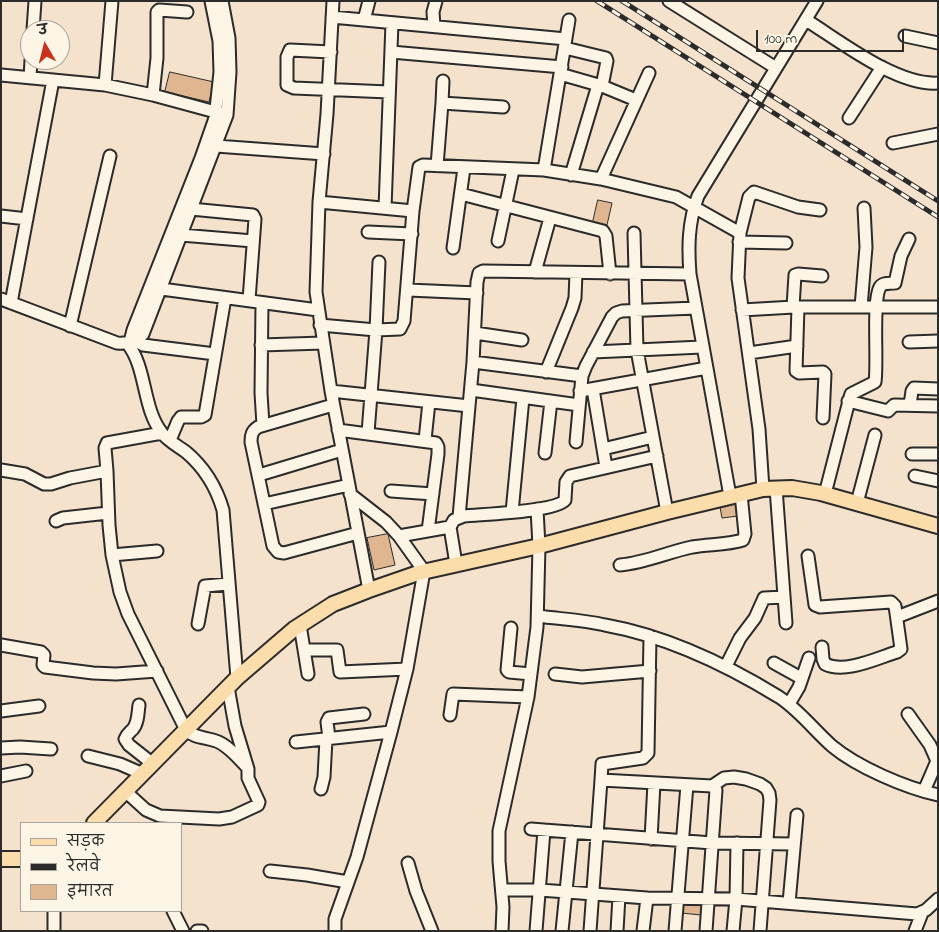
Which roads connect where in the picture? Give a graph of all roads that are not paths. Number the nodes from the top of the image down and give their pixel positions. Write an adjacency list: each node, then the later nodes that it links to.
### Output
1 (35, 1): 12 (street)
2 (112, 1): 33 (street)
3 (211, 1): 41 (street)
4 (222, 1): 41 (street)
5 (333, 1): 11 (street)
6 (369, 1): 13 (street)
7 (436, 1): 17 (street)
8 (669, 1): 24 (street)
9 (817, 1): 15 (street)
10 (188, 12): 37 (street)
11 (332, 17): 13 (street); 21 (street)
12 (34, 20)
13 (364, 20): 16 (street)
14 (569, 20): 19 (street)
15 (806, 20): 23 (street); 24 (street)
16 (392, 23): 17 (street); 22 (street)
17 (434, 26): 19 (street)
18 (905, 36): 20 (street)
19 (565, 43): 26 (street); 34 (street)
20 (938, 43)
21 (331, 52): 35 (street); 35 (street)
22 (391, 52): 26 (street); 36 (street)
23 (882, 67): 32 (street); 42 (street)
24 (776, 68): 57 (street)
25 (30, 70): 29 (street)
26 (561, 70): 34 (street); 51 (street)
27 (649, 73): 38 (street)
28 (1, 75): 29 (street)
29 (30, 78): 30 (street)
30 (53, 80): 33 (street); 65 (street)
31 (443, 81): 39 (street)
32 (938, 83)
33 (105, 85): 37 (street)
34 (600, 86): 38 (street); 52 (street)
35 (329, 90): 36 (street); 46 (street)
36 (389, 92): 58 (street)
37 (154, 95): 41 (street)
38 (636, 100): 53 (street)
39 (442, 103): 40 (street); 48 (street)
40 (502, 107)
41 (222, 114): 45 (street)
42 (850, 118)
43 (938, 134): 44 (street)
44 (893, 143)
45 (211, 144): 46 (street); 60 (street); 83 (street)
46 (324, 154): 55 (street)
47 (110, 156): 99 (street)
48 (437, 166): 49 (street); 62 (street)
49 (464, 168): 50 (street); 54 (street)
50 (513, 170): 51 (street); 56 (street)
51 (544, 170): 52 (street)
52 (571, 174): 53 (street)
53 (601, 179): 57 (street)
54 (461, 194): 56 (street); 75 (street)
55 (319, 202): 58 (street); 95 (street)
56 (506, 205): 64 (street); 72 (street)
57 (694, 207): 70 (street); 81 (street)
58 (385, 208): 62 (street)
59 (864, 208): 91 (street)
60 (191, 209): 69 (street); 73 (street)
61 (820, 210): 70 (street)
62 (413, 211): 68 (street)
63 (1, 216): 65 (street)
64 (550, 218): 77 (street); 80 (street)
65 (27, 219): 88 (street)
66 (368, 232): 68 (street)
67 (634, 233): 78 (street)
68 (412, 234): 84 (street)
69 (181, 235): 73 (street); 83 (street)
70 (740, 237): 74 (street); 97 (street)
71 (909, 239): 92 (street)
72 (498, 241)
73 (253, 242): 87 (street)
74 (786, 243)
75 (453, 248)
76 (379, 262): 100 (street)
77 (535, 272): 79 (street); 85 (street)
78 (636, 273): 80 (street); 81 (street); 96 (street)
79 (576, 274): 80 (street); 116 (street)
80 (610, 274)
81 (690, 274): 94 (street)
82 (822, 276): 90 (street)
83 (155, 288): 86 (street); 103 (street)
84 (408, 290): 85 (street); 100 (street)
85 (476, 293): 101 (street)
86 (225, 298): 87 (street); 113 (street)
87 (249, 300): 89 (street)
88 (6, 301): 99 (street)
89 (262, 303): 95 (street); 107 (street)
90 (796, 307): 91 (street); 97 (street); 108 (street)
91 (861, 307): 92 (street)
92 (876, 307): 93 (street); 127 (street)
93 (938, 307)
94 (696, 308): 96 (street); 109 (street)
95 (318, 310): 98 (street)
96 (636, 310): 110 (street); 111 (street)
97 (742, 310): 112 (street)
98 (320, 325): 100 (street); 105 (street)
99 (70, 326): 103 (street)
100 (376, 330): 124 (street)
101 (475, 333): 102 (street); 114 (street)
102 (522, 340)
103 (131, 341): 113 (street); 139 (street)
104 (938, 341): 106 (street)
105 (323, 342): 107 (street); 122 (street)
106 (909, 342)
107 (261, 345): 135 (street)
108 (797, 346): 112 (street); 134 (street)
109 (702, 347): 110 (street); 115 (street)
110 (637, 350): 111 (street); 118 (street)
111 (593, 352): 117 (street)
112 (750, 353): 155 (street)
113 (215, 354): 139 (street)
114 (473, 362): 116 (street); 121 (street)
115 (707, 368): 118 (street); 160 (street)
116 (546, 372): 117 (street)
117 (582, 376): 123 (street)
118 (642, 379): 119 (street); 140 (street)
119 (593, 389): 123 (street); 143 (street)
120 (938, 389): 131 (street)
121 (471, 390): 125 (street); 132 (street)
122 (331, 391): 124 (street); 129 (street)
123 (580, 392): 130 (street)
124 (371, 396): 128 (street); 137 (street)
125 (523, 398): 126 (street); 164 (street)
126 (550, 401): 130 (street); 145 (street)
127 (848, 401): 131 (street); 159 (street)
128 (429, 402): 132 (street); 141 (street)
129 (333, 405): 135 (street); 136 (street)
130 (579, 405): 142 (street)
131 (910, 405): 133 (street)
132 (469, 406): 167 (street)
133 (938, 406)
134 (823, 418)
135 (263, 425): 152 (street)
136 (338, 430): 137 (street); 144 (street)
137 (368, 433): 141 (street)
138 (875, 435): 161 (street)
139 (166, 436): 151 (street); 181 (street)
140 (653, 437): 143 (street); 148 (street)
141 (425, 440): 158 (street)
142 (576, 442)
143 (603, 449): 149 (street)
144 (342, 450): 152 (street); 156 (street)
145 (545, 453)
146 (912, 454): 147 (street)
147 (938, 454)
148 (657, 456): 149 (street); 165 (street)
149 (606, 467): 163 (street)
150 (1, 470): 151 (street)
151 (107, 471): 166 (street)
152 (259, 475): 162 (street)
153 (915, 476): 154 (street)
154 (938, 480)
155 (770, 489): 159 (main road); 160 (main road); 183 (street)
156 (350, 490): 162 (street); 172 (street); 173 (street)
157 (391, 491): 158 (street)
158 (433, 494): 171 (street)
159 (825, 494): 161 (main road)
160 (735, 495): 165 (main road); 179 (street)
161 (857, 503): 169 (main road)
162 (264, 504): 172 (street)
163 (537, 509): 164 (street); 174 (street)
164 (512, 512): 167 (street)
165 (667, 512): 174 (main road)
166 (108, 513): 168 (street); 176 (street)
167 (459, 517): 170 (street)
168 (56, 521)
169 (938, 526)
170 (450, 527): 171 (street); 178 (street)
171 (428, 531): 173 (street)
172 (358, 533): 182 (street)
173 (399, 536): 180 (street)
174 (539, 546): 178 (main road); 185 (street)
175 (158, 551): 176 (street)
176 (112, 555): 199 (street)
177 (808, 556): 186 (street)
178 (456, 564): 180 (main road)
179 (620, 565)
180 (424, 571): 182 (main road); 198 (street)
181 (228, 584): 188 (street); 205 (street)
182 (369, 590): 189 (main road)
183 (784, 597): 187 (street); 197 (street)
184 (938, 600): 186 (street)
185 (538, 616): 191 (street); 202 (street)
186 (897, 617): 193 (street)
187 (786, 623)
188 (198, 624)
189 (300, 625): 194 (street); 205 (main road)
190 (511, 628): 202 (street)
191 (650, 636): 197 (street); 200 (street)
192 (1, 645): 199 (street)
193 (822, 647)
194 (304, 650): 198 (street); 201 (street)
195 (809, 658): 204 (street)
196 (774, 663): 204 (street)
197 (726, 666): 207 (street)
198 (407, 670): 215 (street)
199 (157, 671): 214 (street)
200 (650, 671): 203 (street); 225 (street)
201 (308, 674)
202 (531, 674): 206 (street)
203 (555, 674)
204 (801, 678): 207 (street)
205 (233, 682): 214 (main road); 221 (street)
206 (528, 697): 213 (street); 250 (street)
207 (789, 704): 231 (street)
208 (139, 705): 222 (street)
209 (39, 706): 210 (street)
210 (1, 711)
211 (364, 714): 216 (street)
212 (908, 714): 231 (street)
213 (450, 715)
214 (186, 730): 221 (street); 222 (main road)
215 (391, 732): 216 (street); 249 (street)
216 (327, 738): 217 (street); 229 (street)
217 (296, 742)
218 (1, 748): 219 (street)
219 (51, 749)
220 (88, 756): 222 (street)
221 (248, 766): 230 (street)
222 (148, 769): 230 (main road)
223 (26, 771): 224 (street)
224 (1, 776)
225 (601, 780): 226 (street); 238 (street)
226 (654, 783): 227 (street); 239 (street)
227 (687, 785): 228 (street); 240 (street)
228 (712, 786): 241 (street); 243 (street)
229 (321, 788)
230 (125, 791): 234 (main road)
231 (924, 791): 232 (street)
232 (938, 795)
233 (798, 814): 244 (street)
234 (95, 822)
235 (531, 829): 236 (street)
236 (544, 830): 237 (street); 251 (street)
237 (572, 832): 238 (street); 252 (street)
238 (597, 834): 239 (street); 253 (street)
239 (651, 839): 240 (street)
240 (682, 841): 241 (street); 256 (street)
241 (712, 843): 242 (street); 257 (street)
242 (737, 843): 243 (street); 258 (street)
243 (766, 844): 244 (street); 260 (street)
244 (794, 844): 261 (street)
245 (1, 859): 246 (main road)
246 (20, 859)
247 (408, 863): 270 (street)
248 (270, 871): 249 (street)
249 (348, 882): 269 (street)
250 (502, 890): 251 (street); 271 (street)
251 (540, 890): 252 (street); 272 (street)
252 (566, 892): 253 (street); 273 (street)
253 (592, 894): 254 (street); 274 (street)
254 (620, 896): 255 (street); 275 (street)
255 (647, 898): 256 (street); 276 (street)
256 (676, 898): 257 (street); 277 (street)
257 (709, 899): 258 (street); 278 (street)
258 (736, 899): 260 (street); 279 (street)
259 (938, 899): 264 (street)
260 (763, 901): 261 (street); 280 (street)
261 (789, 903): 264 (street)
262 (54, 912): 265 (street)
263 (174, 912): 266 (street)
264 (922, 913): 281 (street)
265 (54, 931)
266 (183, 931)
267 (198, 931): 268 (street)
268 (202, 931)
269 (335, 931)
270 (432, 931)
271 (502, 931)
272 (536, 931)
273 (562, 931)
274 (590, 931)
275 (617, 931)
276 (643, 931)
277 (675, 931)
278 (706, 931)
279 (733, 931)
280 (760, 931)
281 (915, 931)

